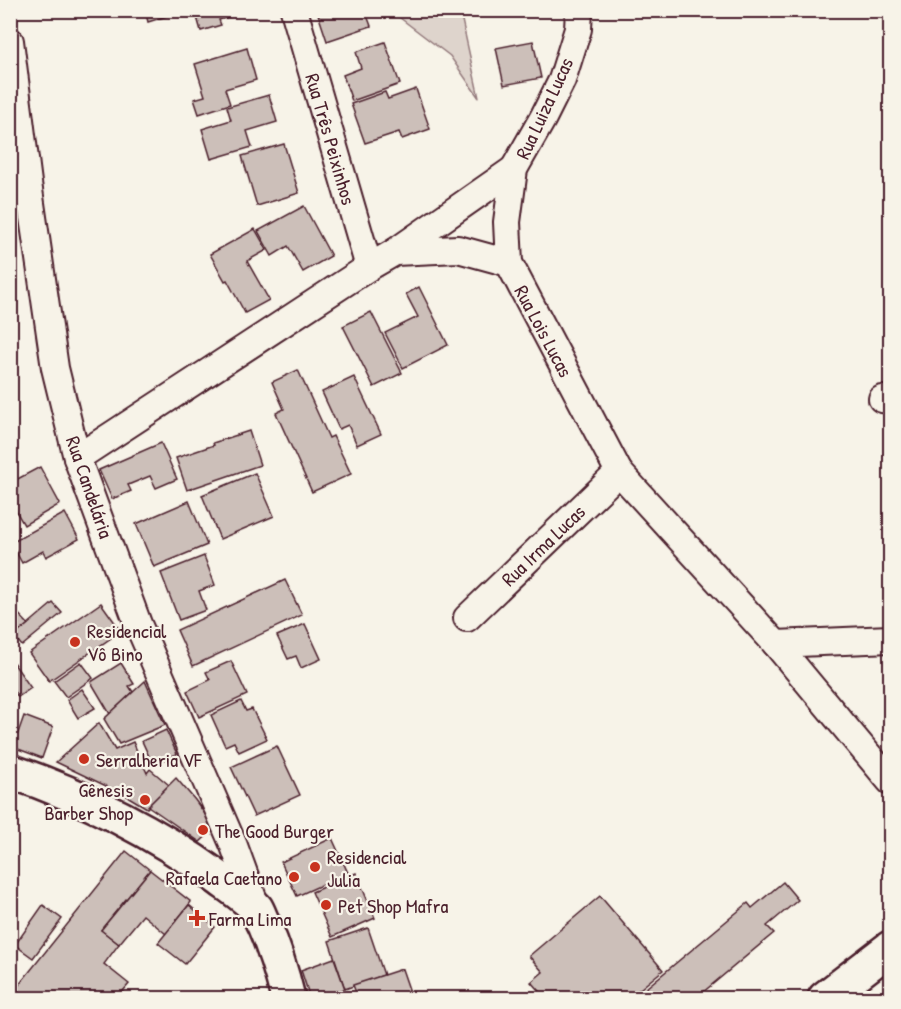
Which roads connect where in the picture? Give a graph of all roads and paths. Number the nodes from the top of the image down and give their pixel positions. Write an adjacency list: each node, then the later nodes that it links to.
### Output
1 (294, 10): 7 (street, Rua Três Peixinhos)
2 (579, 10): 4 (street, Rua Luiza Lucas)
3 (10, 41): 8 (street, Rua Candelária)
4 (514, 169): 5 (street, Rua Luiza Lucas); 6 (street, Rua Luiza Lucas)
5 (395, 252): 6 (street, Rua Lois Lucas); 7 (street, Rua Lois Lucas)
6 (508, 263): 9 (street, Rua Lois Lucas)
7 (369, 267): 8 (street, Rua Lois Lucas)
8 (77, 458): 15 (street, Rua Candelária)
9 (619, 472): 10 (street, Rua Irma Lucas); 12 (street, Rua Lois Lucas)
10 (467, 618)
11 (891, 639): 12 (street)
12 (776, 644): 14 (street, Rua Lois Lucas)
13 (10, 771): 15 (main road)
14 (891, 781)
15 (257, 909): 17 (main road)
16 (891, 948): 18 (main road)
17 (288, 999)
18 (825, 999)

